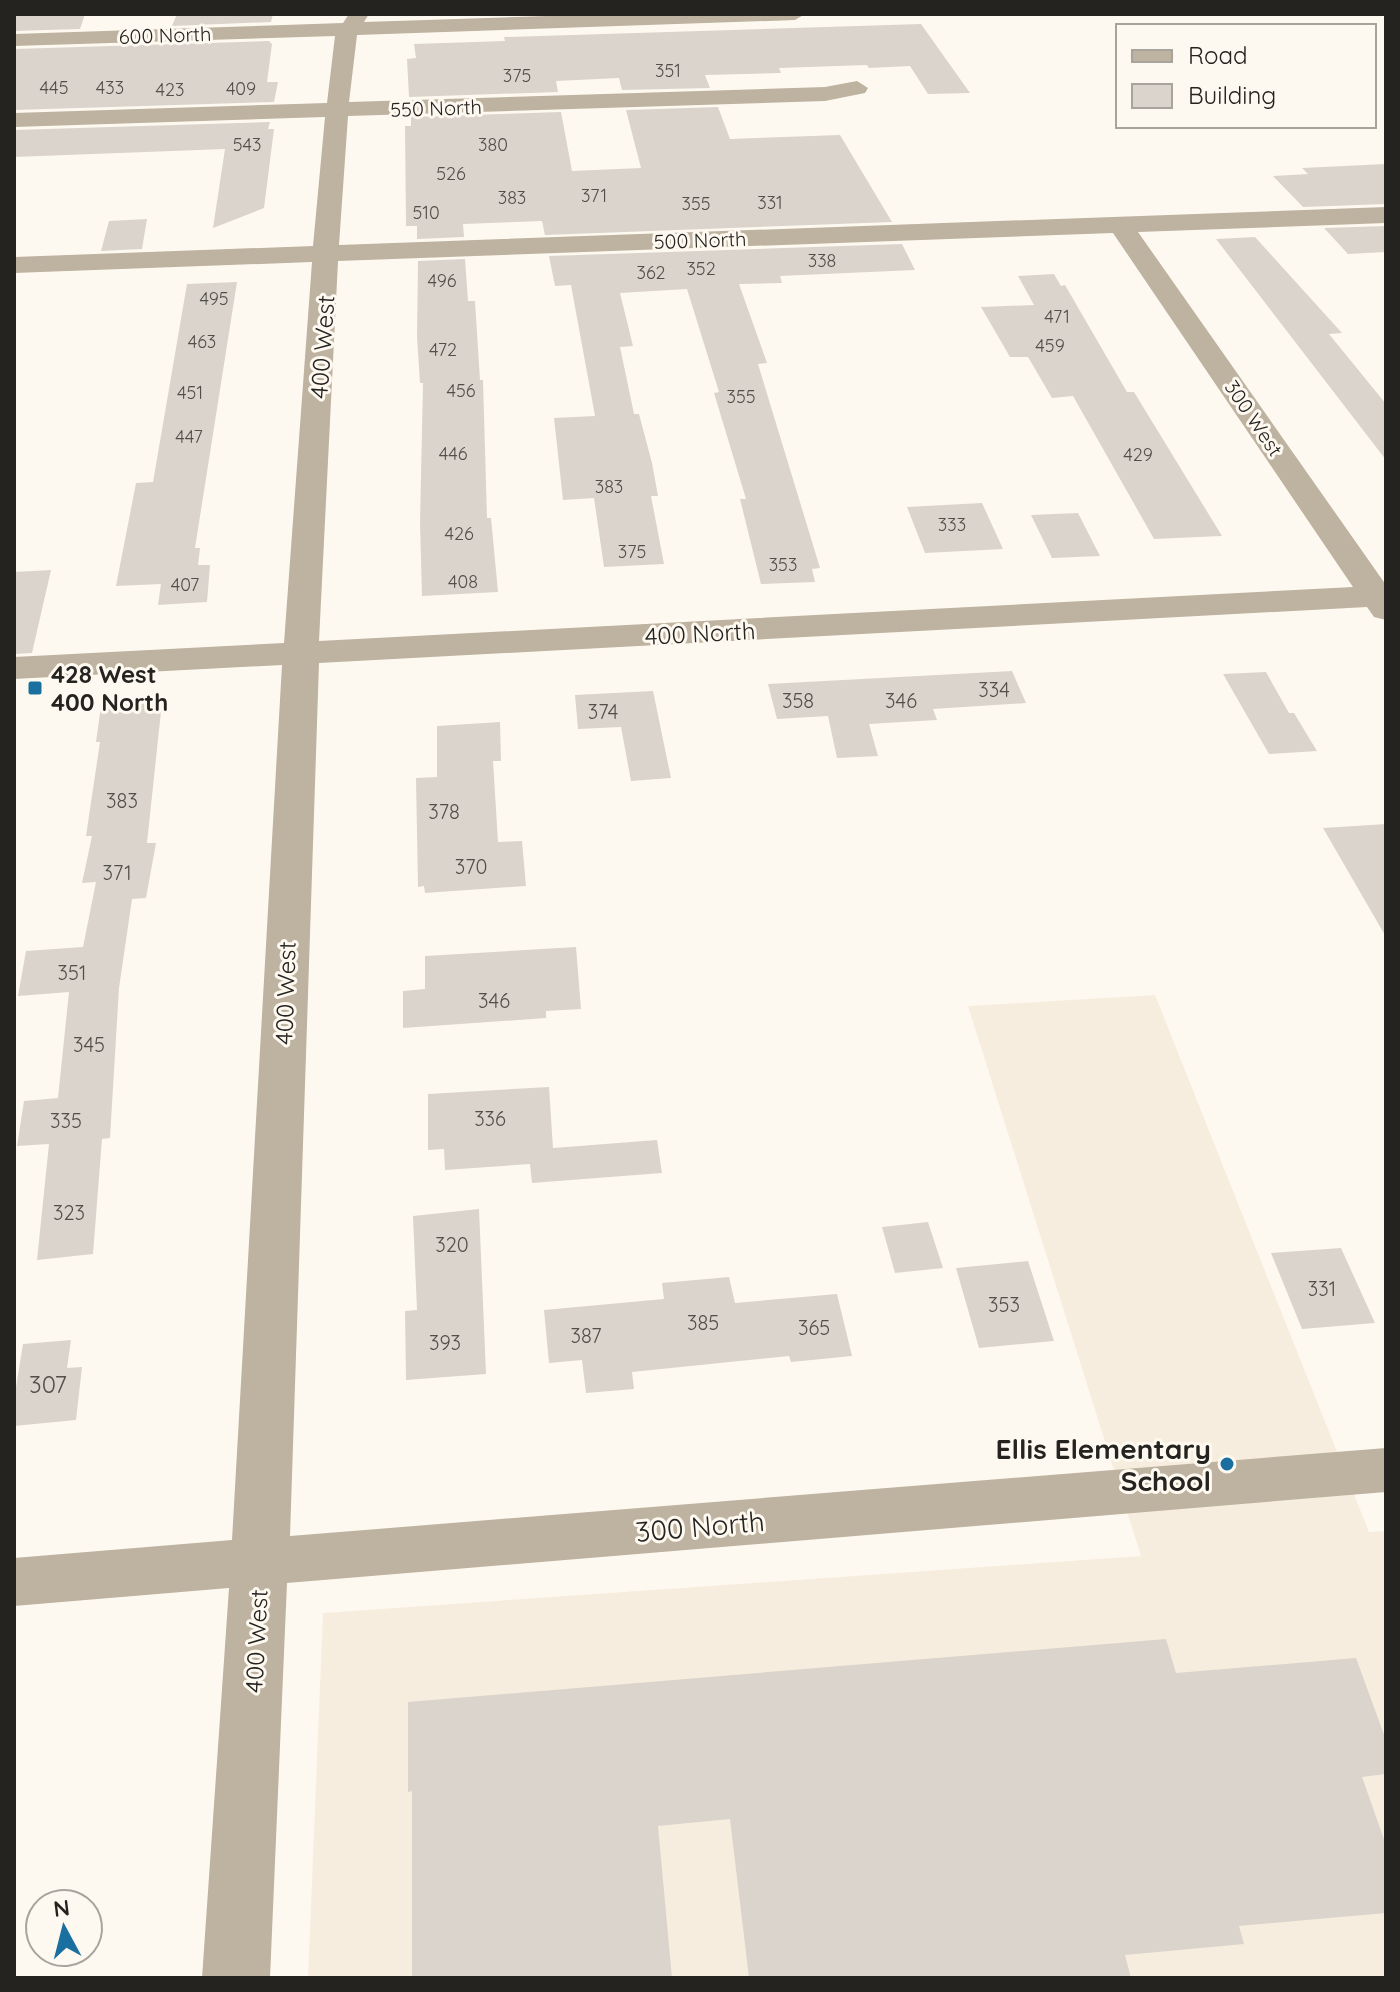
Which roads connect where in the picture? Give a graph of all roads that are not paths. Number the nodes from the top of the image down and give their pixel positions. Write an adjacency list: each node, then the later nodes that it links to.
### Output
1 (143, 14): 5 (street)
2 (795, 14): 3 (street, 600 North)
3 (658, 16): 4 (street, 600 North)
4 (354, 21): 5 (street, 600 North); 8 (street, 400 West)
5 (135, 36): 6 (street, 600 North)
6 (14, 40)
7 (857, 88): 8 (street, 550 North)
8 (337, 111): 9 (street, 550 North); 12 (street, 400 West)
9 (14, 120)
10 (1386, 215): 11 (street, 500 North)
11 (1121, 225): 12 (street, 500 North); 14 (street, 300 West)
12 (327, 253): 13 (street, 500 North); 15 (street, 400 West)
13 (14, 265)
14 (1383, 601): 15 (street, 400 North)
15 (301, 653): 16 (street, 400 North); 18 (street, 400 West)
16 (14, 668)
17 (1386, 1470): 18 (street, 300 North)
18 (260, 1562): 19 (street, 300 North); 20 (street, 400 West)
19 (14, 1582)
20 (236, 1978)

